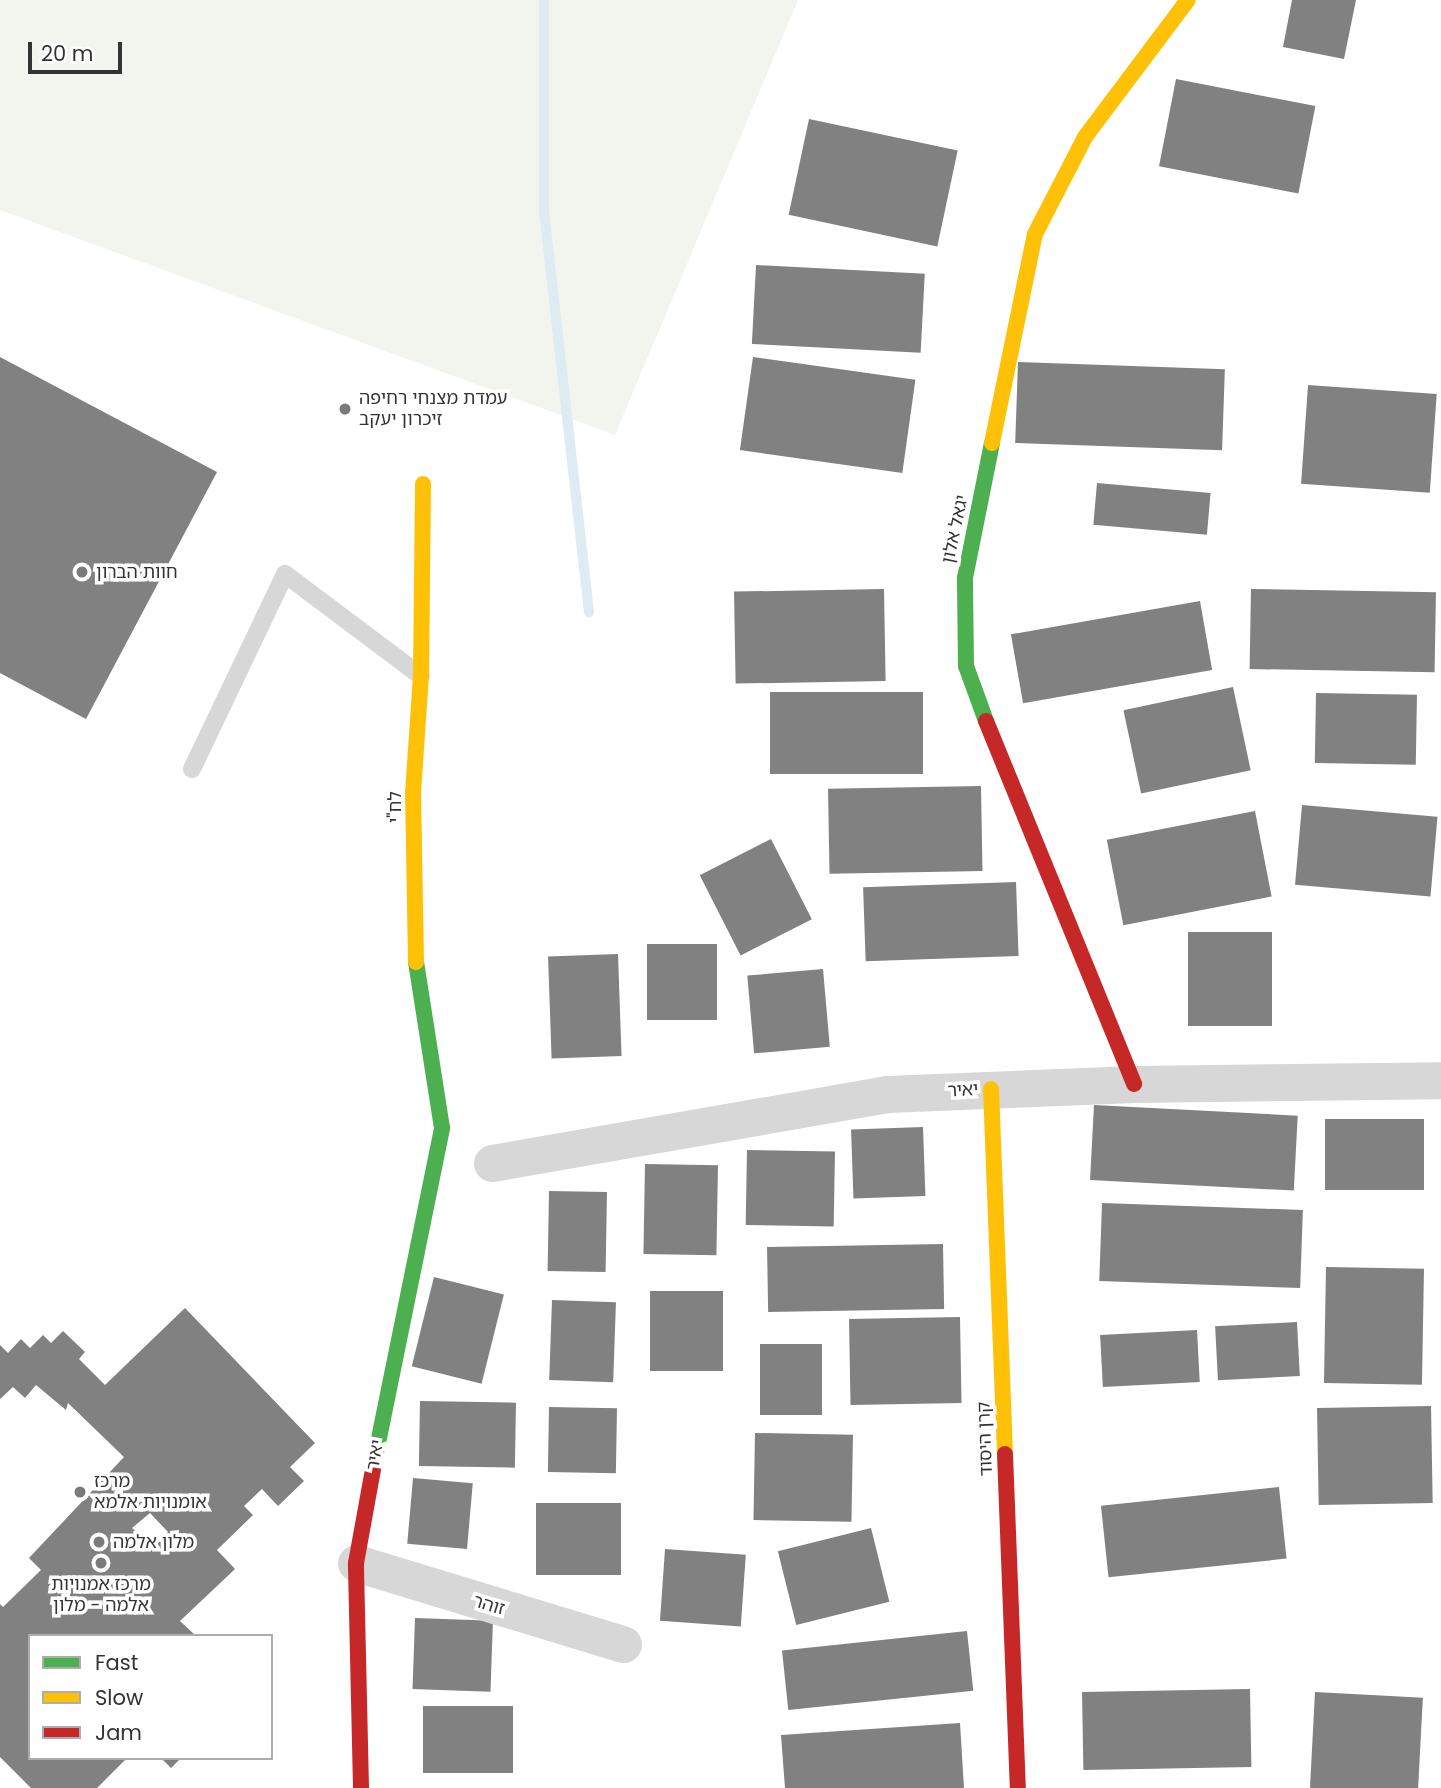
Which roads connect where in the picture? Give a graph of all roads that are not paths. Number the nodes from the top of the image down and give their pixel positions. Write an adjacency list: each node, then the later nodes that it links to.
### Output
1 (1188, 0): 6 (street, יגאל אלון)
2 (422, 484): 3 (street, לח"י)
3 (421, 676): 4 (lane); 8 (street, לח"י)
4 (192, 769)
5 (1441, 1080): 6 (street, יאיר)
6 (1134, 1084): 7 (street, יאיר)
7 (991, 1089): 9 (street, יאיר); 13 (street, קרן היסוד)
8 (442, 1128): 10 (street, יאיר)
9 (492, 1163)
10 (356, 1563): 11 (street, זוהר); 12 (street, יאיר)
11 (623, 1644)
12 (362, 1788)
13 (1018, 1788)

